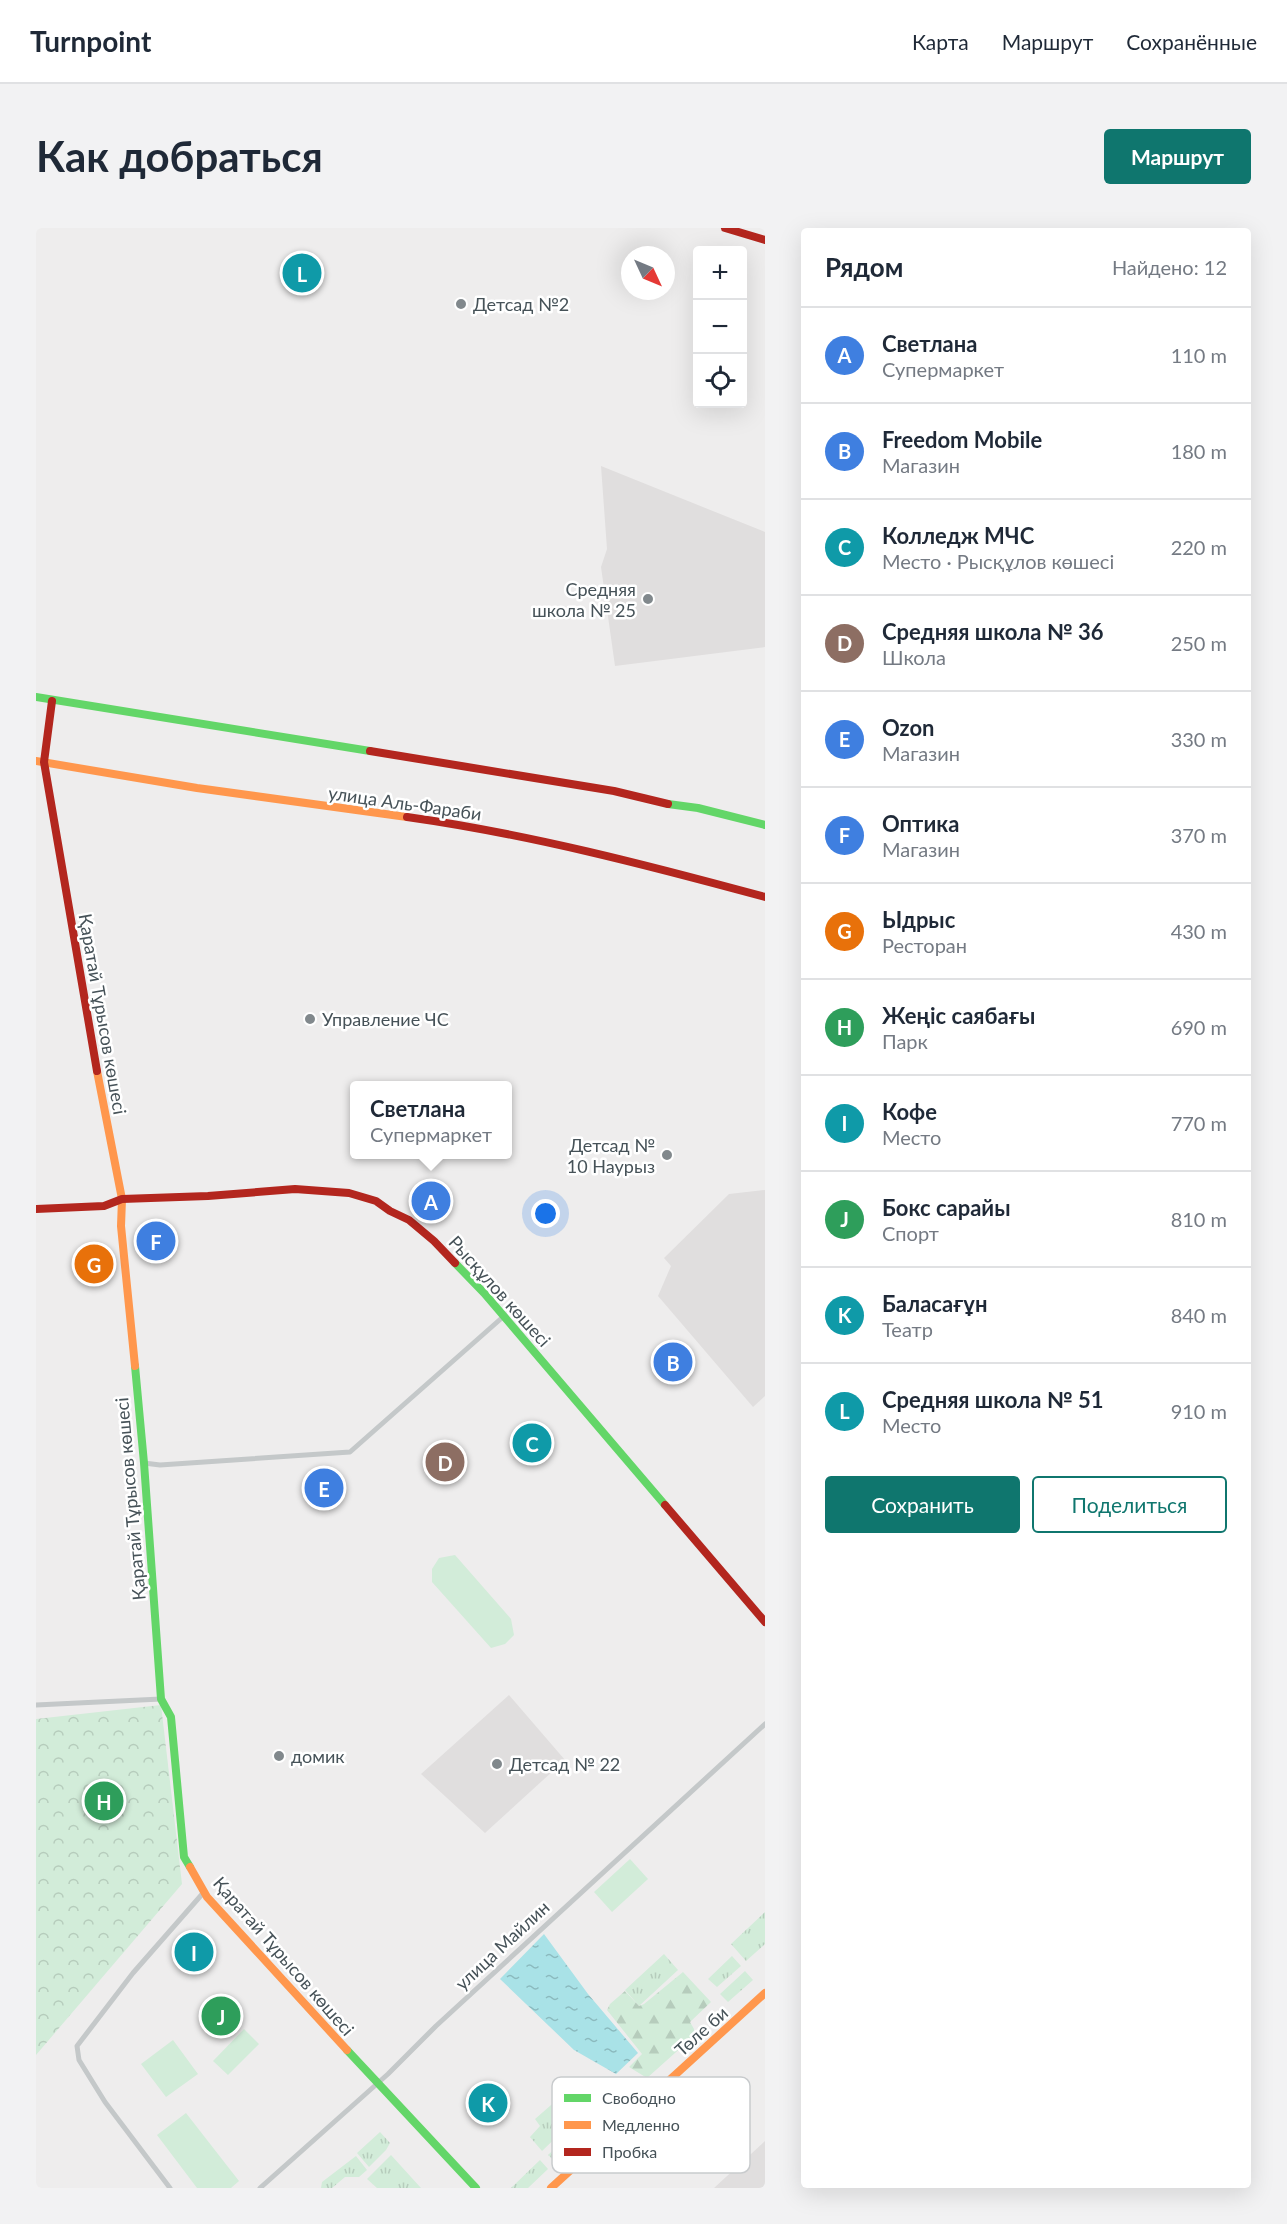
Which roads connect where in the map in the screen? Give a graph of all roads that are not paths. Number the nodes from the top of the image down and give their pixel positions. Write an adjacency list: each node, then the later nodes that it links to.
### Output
1 (725, 228): 2 (main road)
2 (765, 240)
3 (36, 697): 4 (main road)
4 (52, 701): 5 (main road, Қаратай Тұрысов көшесі); 6 (main road)
5 (40, 762): 7 (main road, улица Аль-Фараби); 8 (main road, Қаратай Тұрысов көшесі)
6 (765, 825)
7 (765, 897)
8 (122, 1199): 9 (main road, Рысқұлов көшесі); 10 (main road, Рысқұлов көшесі); 11 (main road, Қаратай Тұрысов көшесі)
9 (36, 1209)
10 (504, 1316): 11 (street); 12 (main road, Рысқұлов көшесі)
11 (144, 1463): 13 (main road, Қаратай Тұрысов көшесі)
12 (765, 1622)
13 (161, 1699): 14 (street); 16 (main road, Қаратай Тұрысов көшесі)
14 (36, 1705)
15 (765, 1724): 19 (street, улица Майлин)
16 (204, 1892): 19 (main road, Қаратай Тұрысов көшесі); 22 (street)
17 (765, 1993): 18 (main road, Төле би)
18 (674, 2077)
19 (377, 2083): 23 (street, улица Майлин); 24 (main road, Қаратай Тұрысов көшесі)
20 (569, 2173): 21 (main road, Төле би)
21 (554, 2187)
22 (170, 2188)
23 (260, 2188)
24 (476, 2188)

